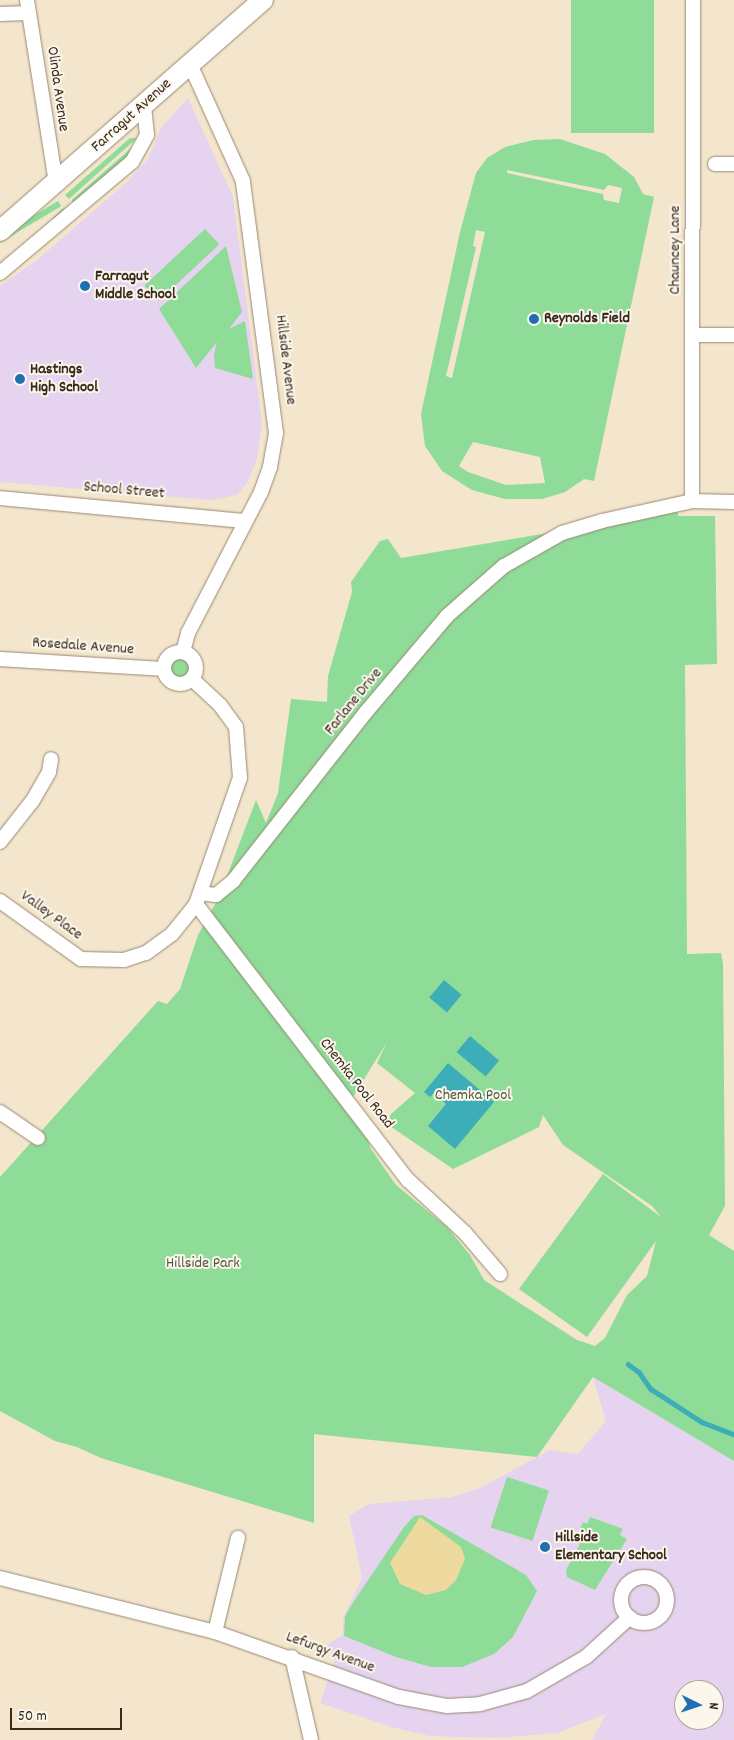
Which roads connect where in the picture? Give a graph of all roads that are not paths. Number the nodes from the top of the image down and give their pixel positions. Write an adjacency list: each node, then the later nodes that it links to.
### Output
1 (263, 0): 5 (main road, Farragut Avenue)
2 (692, 0): 12 (street, Chauncey Lane)
3 (28, 6): 4 (street); 9 (street, Olinda Avenue)
4 (0, 14)
5 (190, 64): 6 (main road, Farragut Avenue); 17 (street, Hillside Avenue)
6 (144, 106): 9 (main road, Farragut Avenue); 11 (street)
7 (715, 164): 8 (street)
8 (734, 164)
9 (56, 183): 10 (main road, Farragut Avenue)
10 (0, 231)
11 (0, 273)
12 (693, 335): 13 (street); 15 (street, Chauncey Lane)
13 (734, 335)
14 (0, 498): 17 (street, School Street)
15 (692, 501): 16 (street, Farlane Drive); 24 (street, Farlane Drive)
16 (734, 502)
17 (245, 521): 18 (street, Hillside Avenue)
18 (182, 652): 20 (street); 21 (street)
19 (0, 658): 20 (street, Rosedale Avenue)
20 (163, 669): 21 (street)
21 (192, 679): 24 (street)
22 (51, 759): 23 (street)
23 (0, 842)
24 (198, 898): 25 (street, Valley Place); 28 (street, Chemka Pool Road)
25 (0, 901)
26 (0, 1112): 27 (street)
27 (38, 1138)
28 (500, 1274)
29 (238, 1538): 32 (street)
30 (0, 1578): 32 (street, Lefurgy Avenue)
31 (630, 1617): 33 (street, Lefurgy Avenue)
32 (215, 1632): 33 (street, Lefurgy Avenue)
33 (292, 1657): 34 (street)
34 (312, 1740)

